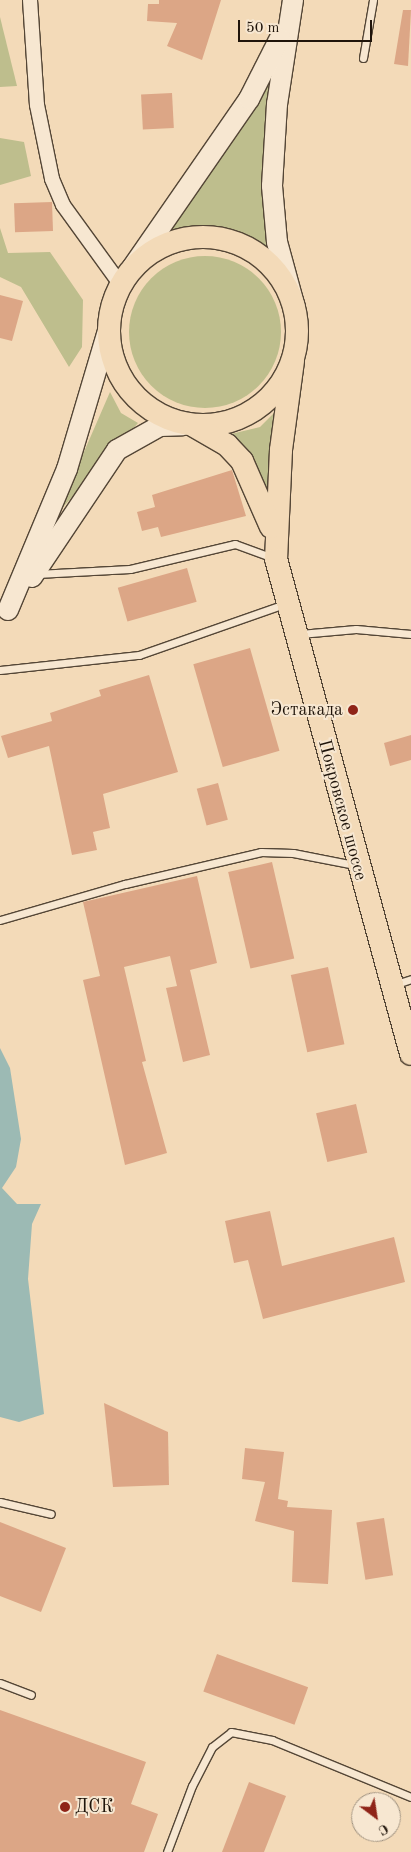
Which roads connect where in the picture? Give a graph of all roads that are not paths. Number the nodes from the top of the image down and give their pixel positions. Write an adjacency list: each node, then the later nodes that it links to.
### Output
1 (30, 0): 5 (street)
2 (373, 0): 4 (lane)
3 (291, 6): 5 (main road); 6 (main road)
4 (363, 58)
5 (127, 277): 6 (main road); 7 (main road, Покровское шоссе)
6 (295, 308): 8 (main road)
7 (110, 324): 9 (main road, Покровское шоссе); 14 (main road)
8 (293, 361): 9 (main road); 10 (main road, Покровское шоссе)
9 (188, 426): 10 (main road, Покровское шоссе); 12 (main road)
10 (274, 535): 11 (main road, Покровское шоссе)
11 (276, 559): 12 (lane); 13 (main road, Покровское шоссе)
12 (34, 574): 14 (main road)
13 (286, 604): 16 (main road, Покровское шоссе); 17 (lane)
14 (4, 617)
15 (411, 634): 16 (lane)
16 (295, 635): 18 (main road, Покровское шоссе)
17 (0, 670)
18 (357, 865): 19 (lane); 20 (main road, Покровское шоссе)
19 (0, 920)
20 (401, 982): 21 (main road, Покровское шоссе)
21 (411, 1054)
22 (0, 1502): 23 (lane)
23 (51, 1514)
24 (0, 1683): 25 (lane)
25 (31, 1695)
26 (411, 1797): 27 (lane)
27 (167, 1852)

